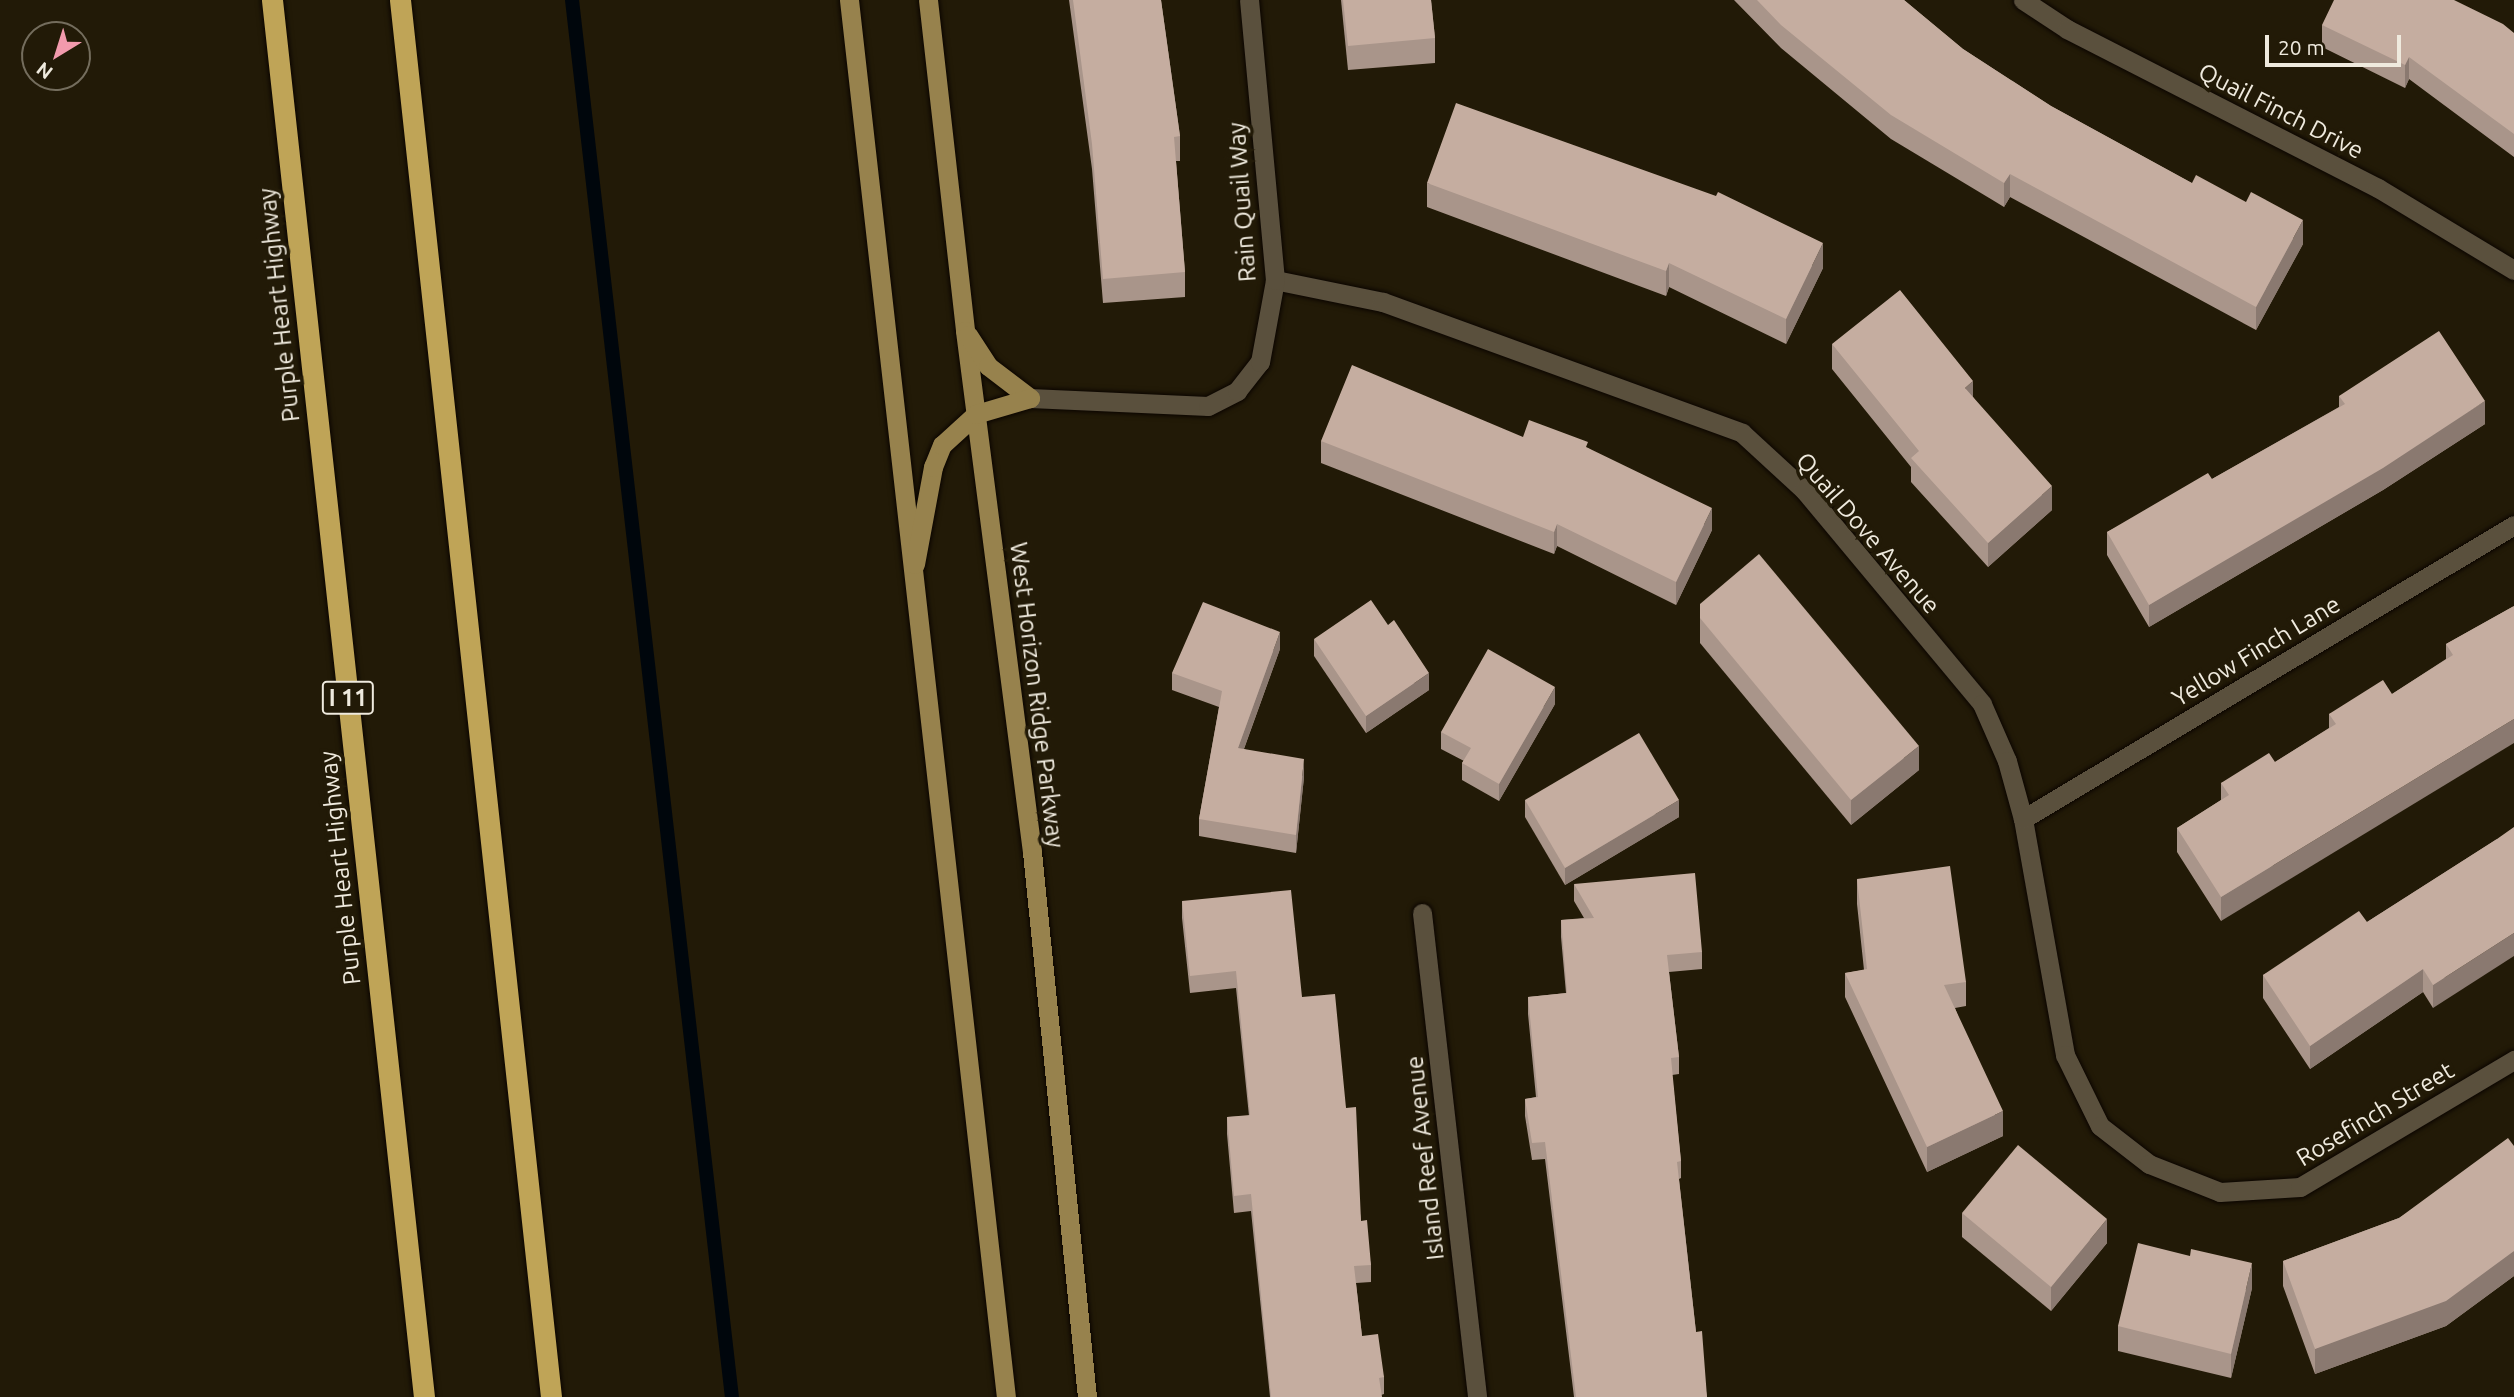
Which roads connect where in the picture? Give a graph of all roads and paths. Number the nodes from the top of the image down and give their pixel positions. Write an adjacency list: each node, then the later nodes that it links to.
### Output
1 (272, 0): 18 (highway, Purple Heart Highway / I 11)
2 (400, 0): 19 (highway)
3 (849, 0): 13 (main road)
4 (928, 0): 9 (main road, West Horizon Ridge Parkway)
5 (1249, 0): 8 (street, Rain Quail Way)
6 (2023, 0): 7 (street, Quail Finch Drive)
7 (2514, 270)
8 (1275, 280): 10 (street, Rain Quail Way); 14 (street, Quail Dove Avenue)
9 (965, 331): 10 (main road); 11 (main road, West Horizon Ridge Parkway)
10 (1030, 398): 11 (main road)
11 (976, 414): 13 (main road); 21 (main road, West Horizon Ridge Parkway)
12 (2514, 526): 14 (street, Yellow Finch Lane)
13 (911, 579): 20 (main road)
14 (2023, 819): 16 (street, Quail Dove Avenue)
15 (1422, 913): 22 (street, Island Reef Avenue)
16 (2066, 1055): 17 (street, Rosefinch Street)
17 (2514, 1060)
18 (424, 1397)
19 (551, 1397)
20 (1006, 1397)
21 (1087, 1397)
22 (1477, 1397)

